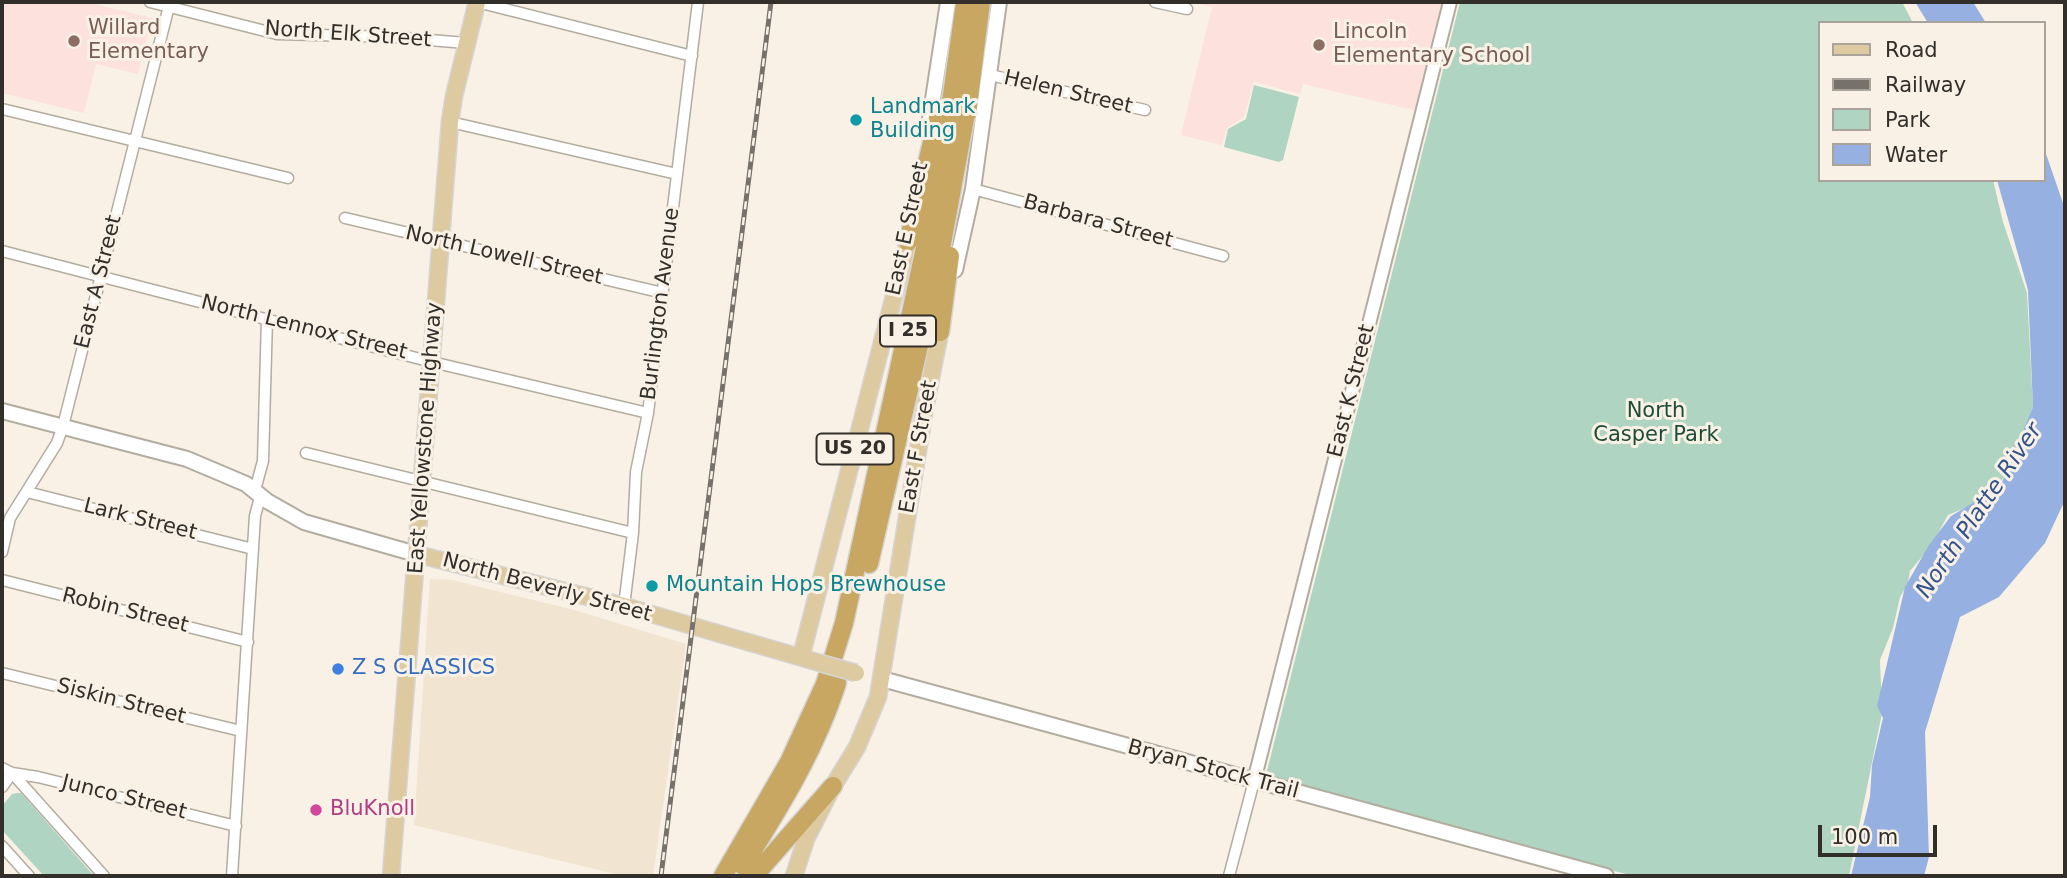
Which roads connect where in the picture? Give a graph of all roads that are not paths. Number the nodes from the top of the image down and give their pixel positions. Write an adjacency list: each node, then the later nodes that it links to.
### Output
1 (150, 2): 10 (street, North Elk Street)
2 (477, 2): 13 (main road, East Yellowstone Highway); 14 (street)
3 (698, 2): 14 (street, Burlington Avenue)
4 (948, 2): 26 (main road, East E Street)
5 (965, 2): 12 (highway, I 25)
6 (981, 2): 16 (highway, I 25)
7 (999, 2): 15 (main road, East F Street)
8 (1155, 2): 11 (street)
9 (1450, 2): 54 (street, East K Street)
10 (169, 4): 13 (street, North Elk Street); 20 (street, East A Street)
11 (1187, 9)
12 (960, 38): 26 (highway, US 20); 63 (highway, I 25)
13 (466, 43): 19 (main road, East Yellowstone Highway)
14 (692, 56): 21 (street, Burlington Avenue)
15 (990, 75): 18 (street, Helen Street); 23 (main road, East F Street)
16 (968, 102): 32 (highway, US 20); 64 (highway, I 25)
17 (2, 109): 20 (street)
18 (1145, 110)
19 (450, 122): 21 (street); 25 (main road, East Yellowstone Highway)
20 (134, 142): 22 (street); 29 (street, East A Street)
21 (677, 174): 30 (street, Burlington Avenue)
22 (288, 178)
23 (973, 189): 28 (street, Barbara Street); 32 (main road, East F Street)
24 (345, 218): 25 (street, North Lowell Street)
25 (441, 242): 30 (street, North Lowell Street); 33 (main road, East Yellowstone Highway)
26 (908, 242): 48 (main road, East E Street / US 20)
27 (2, 251): 29 (street, North Lennox Street)
28 (1223, 256)
29 (100, 276): 31 (street, North Lennox Street); 36 (street, East A Street)
30 (663, 293): 35 (street, Burlington Avenue)
31 (267, 318): 33 (street, North Lennox Street); 40 (street)
32 (940, 332): 51 (main road, East F Street / US 20)
33 (432, 362): 35 (street, North Lennox Street); 38 (main road, East Yellowstone Highway)
34 (2, 411): 36 (main road, North Beverly Street)
35 (648, 413): 41 (street, Burlington Avenue)
36 (63, 426): 39 (street, East A Street); 40 (main road, North Beverly Street)
37 (306, 453): 38 (street)
38 (424, 482): 41 (street); 44 (main road, East Yellowstone Highway)
39 (27, 492): 42 (street, Lark Street); 43 (street, East A Street)
40 (258, 493): 42 (street); 44 (main road, North Beverly Street)
41 (633, 533): 46 (street, Burlington Avenue)
42 (253, 549): 47 (street)
43 (2, 552)
44 (416, 554): 46 (main road, North Beverly Street); 62 (main road, East Yellowstone Highway)
45 (2, 580): 47 (street, Robin Street)
46 (624, 606): 48 (main road, North Beverly Street)
47 (248, 642): 52 (street)
48 (801, 657): 49 (main road, North Beverly Street)
49 (820, 663): 51 (main road, Bryan Stock Trail, bridge)
50 (2, 673): 52 (street, Siskin Street)
51 (882, 680): 54 (main road, Bryan Stock Trail); 55 (main road, East F Street)
52 (241, 731): 57 (street)
53 (7, 771): 56 (street); 57 (street, Junco Street); 60 (street)
54 (1254, 781): 67 (street); 68 (main road, Bryan Stock Trail)
55 (834, 786): 65 (highway); 66 (main road, East F Street)
56 (2, 787)
57 (236, 826): 61 (street)
58 (2, 846): 59 (street)
59 (29, 876)
60 (104, 876)
61 (232, 876)
62 (391, 876)
63 (723, 876)
64 (737, 876)
65 (754, 876)
66 (794, 876)
67 (1229, 876)
68 (1606, 876)

